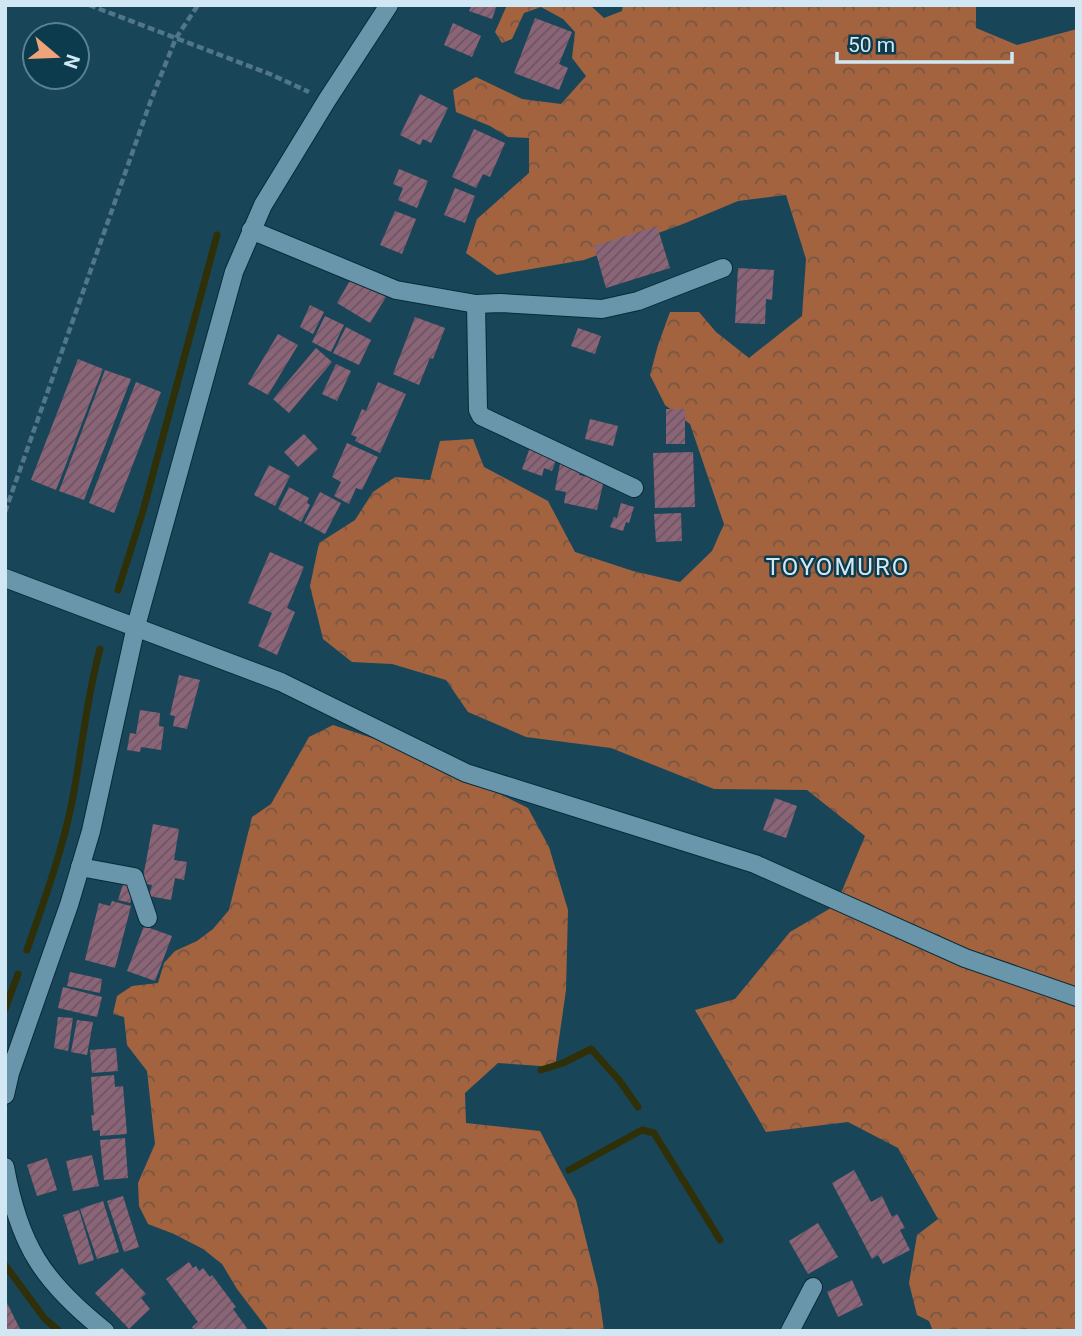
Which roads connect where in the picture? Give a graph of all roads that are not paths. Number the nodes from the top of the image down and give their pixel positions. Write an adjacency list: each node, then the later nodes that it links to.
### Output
1 (390, 5): 2 (street)
2 (251, 230): 4 (street); 7 (street)
3 (723, 268): 4 (street)
4 (476, 304): 5 (street)
5 (634, 488)
6 (5, 578): 7 (street)
7 (136, 626): 8 (street); 10 (street)
8 (80, 867): 9 (street); 11 (street)
9 (148, 918)
10 (1077, 997)
11 (5, 1095)
12 (5, 1167): 14 (street)
13 (813, 1287): 15 (street)
14 (104, 1331)
15 (789, 1331)

